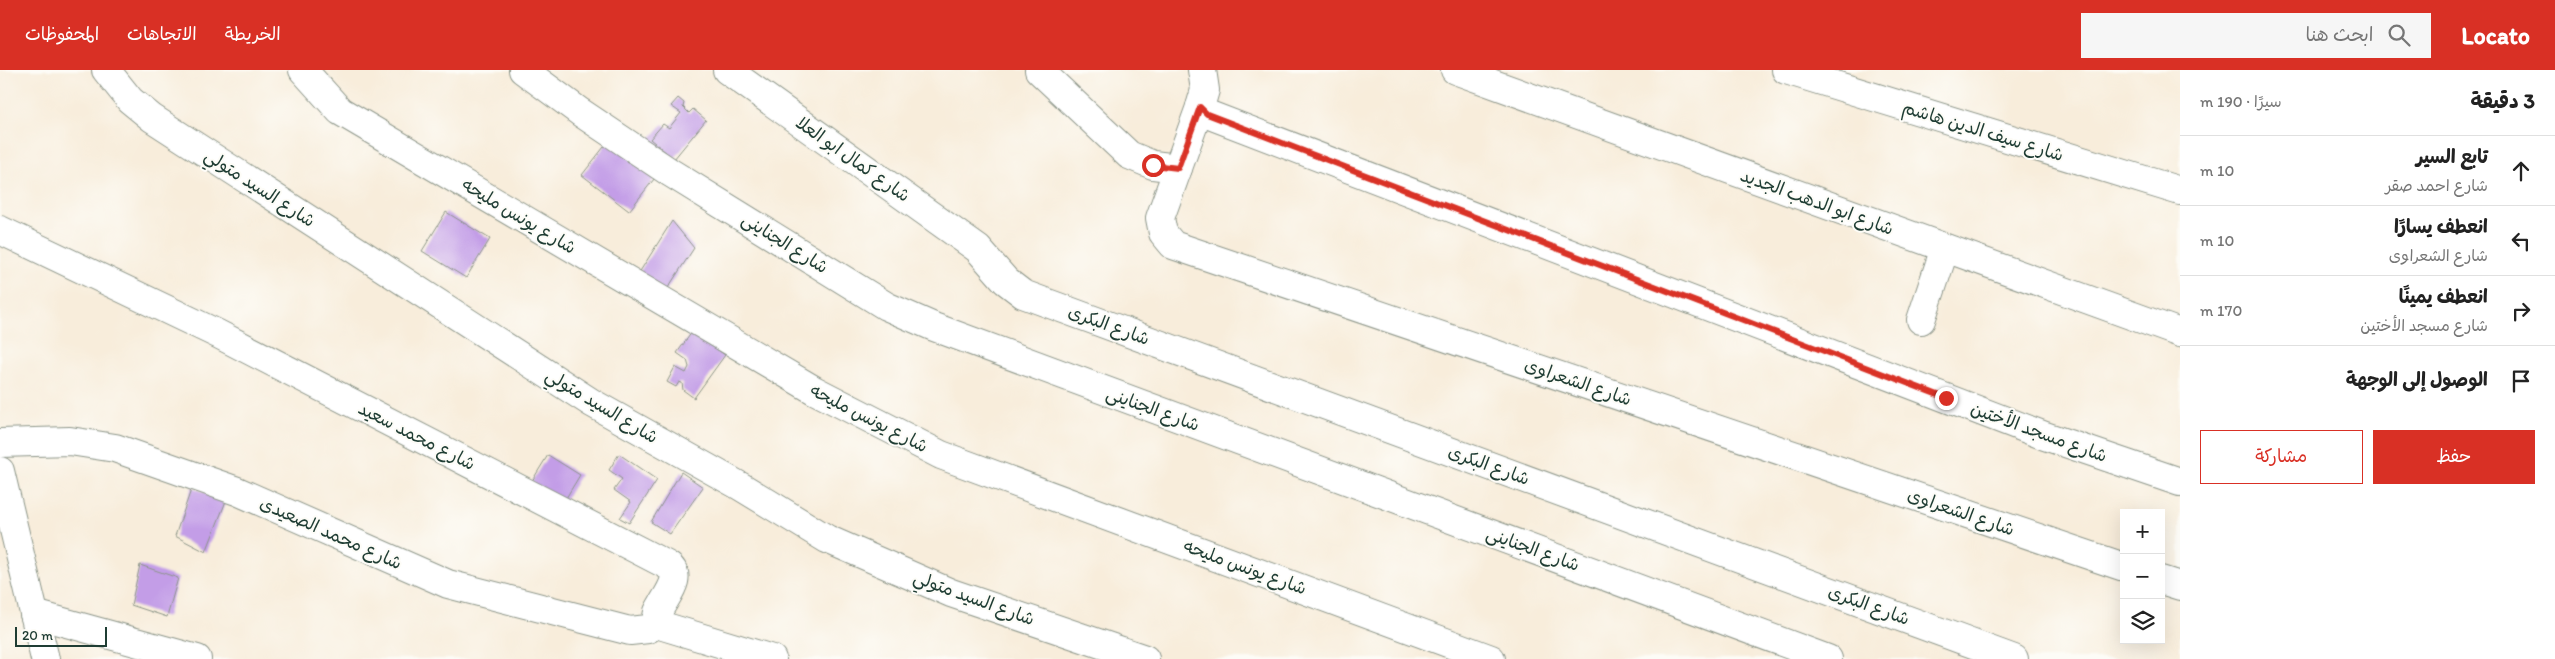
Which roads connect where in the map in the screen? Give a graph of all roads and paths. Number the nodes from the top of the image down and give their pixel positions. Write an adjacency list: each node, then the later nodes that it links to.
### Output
1 (106, 70): 28 (street, شارع السيد متولي)
2 (303, 70): 29 (street, شارع يونس مليحه)
3 (523, 70): 30 (street, شارع الجناينى)
4 (727, 70): 14 (street, شارع كمال ابو العلا)
5 (1039, 70): 10 (street)
6 (1202, 70): 9 (street, شارع الشعراوى)
7 (1455, 70): 13 (street, شارع ابو الدهب الجديد)
8 (1786, 70): 11 (street, شارع سيف الدين هاشم)
9 (1200, 107): 10 (street, شارع الشعراوى); 19 (street, شارع مسجد الأختين)
10 (1178, 168): 20 (street, شارع الشعراوى)
11 (2180, 191)
12 (0, 230): 24 (street, شارع محمد سعيد)
13 (1945, 248): 15 (street); 16 (street, شارع ابو الدهب الجديد)
14 (978, 249): 31 (street, شارع البكرى)
15 (1921, 320)
16 (2180, 333)
17 (0, 443): 24 (street, شارع محمد الصعيدى)
18 (0, 471): 23 (street)
19 (2180, 482)
20 (2120, 566)
21 (2165, 581): 22 (street)
22 (2180, 586)
23 (34, 614): 25 (street); 26 (street)
24 (659, 621): 27 (street)
25 (45, 659)
26 (197, 659)
27 (772, 659)
28 (1145, 659)
29 (1491, 659)
30 (1828, 659)
31 (2014, 659)

